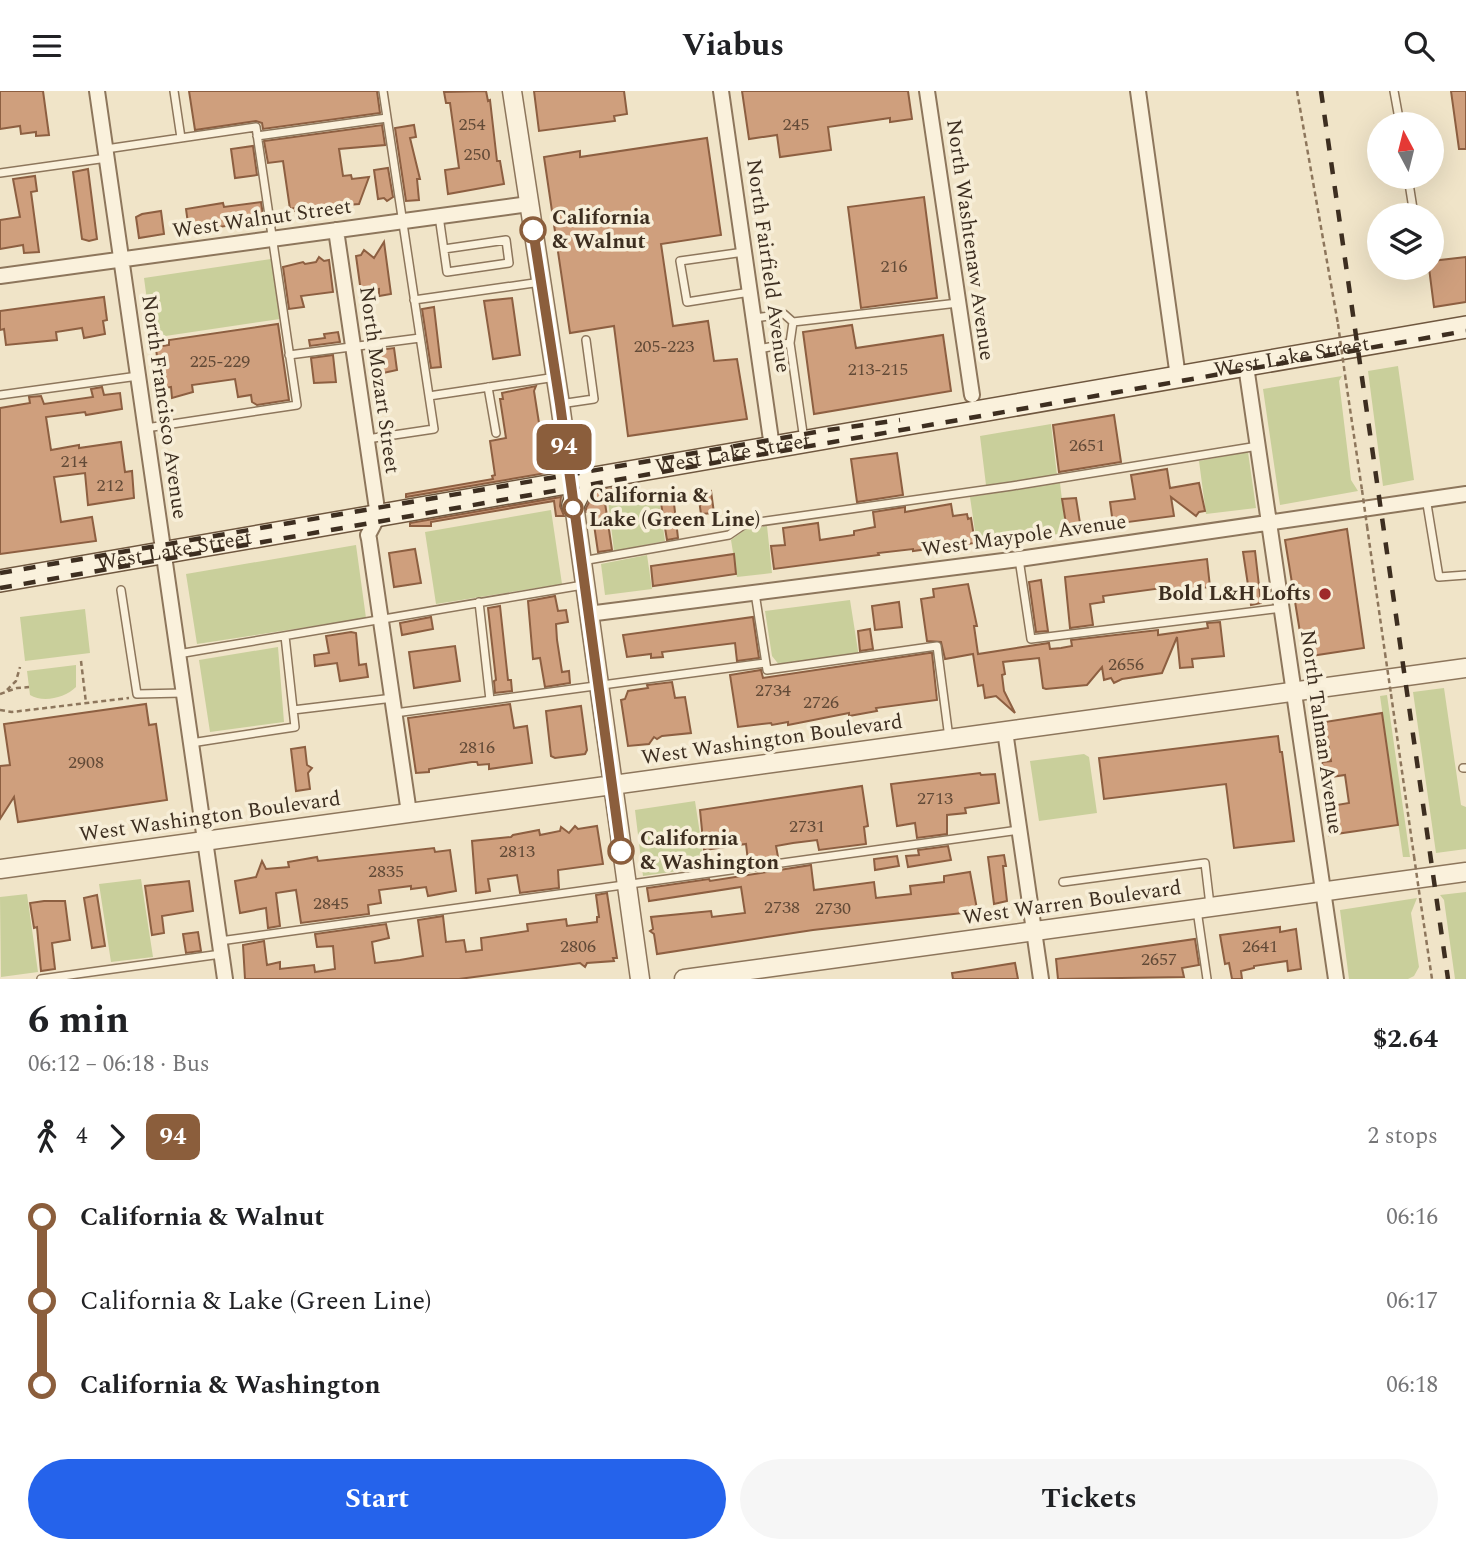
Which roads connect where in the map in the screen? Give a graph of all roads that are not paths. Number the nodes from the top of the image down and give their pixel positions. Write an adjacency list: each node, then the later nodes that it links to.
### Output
1 (97, 91): 13 (street, North Francisco Avenue)
2 (174, 91): 12 (lane)
3 (383, 91): 10 (lane)
4 (512, 91): 15 (street)
5 (721, 91): 21 (street, North Fairfield Avenue)
6 (927, 91): 27 (street, North Washtenaw Avenue)
7 (1138, 91): 40 (street)
8 (1394, 91): 9 (lane)
9 (1398, 112)
10 (387, 118): 11 (lane); 17 (lane)
11 (257, 136): 12 (lane); 19 (lane)
12 (181, 138): 13 (lane)
13 (106, 154): 14 (lane); 22 (street, North Francisco Avenue)
14 (0, 173)
15 (529, 204): 16 (street, West Walnut Street); 24 (street)
16 (439, 216): 17 (street, West Walnut Street); 20 (lane)
17 (402, 221): 18 (street, West Walnut Street); 26 (lane)
18 (336, 230): 19 (street, West Walnut Street); 34 (street, North Mozart Street)
19 (272, 239): 22 (street, West Walnut Street); 36 (lane)
20 (444, 249): 20 (lane)
21 (745, 252): 25 (street, North Fairfield Avenue); 25 (lane)
22 (122, 260): 23 (street, West Walnut Street); 38 (street, North Francisco Avenue)
23 (0, 276)
24 (541, 282): 26 (lane); 39 (street)
25 (751, 292): 28 (street, North Fairfield Avenue)
26 (414, 300): 31 (lane)
27 (958, 303): 29 (lane); 45 (street, North Washtenaw Avenue)
28 (754, 318): 29 (lane); 35 (street, North Fairfield Avenue)
29 (793, 322): 33 (lane)
30 (1466, 327): 37 (main road, West Lake Street)
31 (420, 338): 34 (lane); 43 (lane)
32 (586, 340): 44 (lane)
33 (790, 343): 35 (lane); 49 (lane)
34 (353, 347): 36 (lane); 48 (street, North Mozart Street)
35 (759, 349): 51 (street, North Fairfield Avenue)
36 (289, 355): 46 (lane)
37 (1246, 366): 40 (main road, West Lake Street); 50 (street, North Talman Avenue)
38 (138, 376): 42 (lane); 46 (street, North Francisco Avenue)
39 (556, 377): 41 (lane); 44 (street)
40 (1178, 377): 45 (main road, West Lake Street)
41 (488, 387): 43 (lane); 47 (lane)
42 (0, 395)
43 (429, 395): 48 (lane)
44 (560, 404): 52 (street)
45 (974, 406): 49 (main road, West Lake Street)
46 (146, 428): 57 (street, North Francisco Avenue)
47 (496, 433)
48 (367, 439): 55 (street, North Mozart Street)
49 (804, 442): 51 (main road, West Lake Street)
50 (1259, 446): 56 (street, North Talman Avenue); 59 (lane)
51 (772, 447): 52 (main road, West Lake Street)
52 (573, 487): 55 (main road, West Lake Street); 59 (street)
53 (1466, 494): 54 (street, West Maypole Avenue)
54 (1426, 498): 56 (street, West Maypole Avenue); 60 (lane)
55 (367, 523): 57 (main road, West Lake Street); 68 (street, North Mozart Street)
56 (1270, 524): 58 (street, West Maypole Avenue); 66 (street, North Talman Avenue)
57 (164, 553): 61 (main road, West Lake Street); 70 (street, North Francisco Avenue)
58 (1019, 559): 64 (street, West Maypole Avenue); 66 (lane)
59 (580, 562): 62 (street)
60 (1466, 575)
61 (0, 581)
62 (583, 585): 65 (lane); 67 (street)
63 (121, 590): 75 (lane)
64 (755, 593): 67 (street, West Maypole Avenue); 71 (lane)
65 (479, 602): 68 (lane); 77 (lane)
66 (1282, 608): 74 (street, North Talman Avenue)
67 (588, 614): 73 (street)
68 (381, 619): 69 (lane); 76 (street, North Mozart Street)
69 (285, 636): 70 (lane); 78 (lane)
70 (178, 654): 75 (street, North Francisco Avenue)
71 (765, 663): 73 (lane); 81 (lane)
72 (1466, 667): 74 (street, West Washington Boulevard)
73 (598, 686): 77 (lane); 83 (street)
74 (1294, 691): 80 (street, West Washington Boulevard); 91 (street, North Talman Avenue)
75 (184, 693): 82 (street, North Francisco Avenue)
76 (393, 698): 78 (lane); 79 (street, North Mozart Street)
77 (490, 700): 79 (lane)
78 (293, 711): 82 (lane)
79 (395, 713): 84 (street, North Mozart Street)
80 (1005, 731): 81 (street, West Washington Boulevard); 85 (street)
81 (950, 739): 83 (street, West Washington Boulevard)
82 (191, 743): 86 (street, North Francisco Avenue)
83 (611, 785): 84 (street, West Washington Boulevard); 90 (street)
84 (409, 813): 86 (street, West Washington Boulevard)
85 (1020, 830): 90 (lane); 93 (street)
86 (205, 841): 87 (street, West Washington Boulevard); 94 (street, North Francisco Avenue)
87 (0, 869)
88 (1466, 872): 91 (street, West Warren Boulevard)
89 (1063, 883): 92 (lane)
90 (626, 884): 94 (lane); 97 (street)
91 (1323, 892): 92 (street, West Warren Boulevard); 101 (street, North Talman Avenue)
92 (1204, 908): 93 (street, West Warren Boulevard); 100 (lane)
93 (1034, 931): 98 (street, West Warren Boulevard); 99 (street)
94 (221, 947): 95 (lane); 96 (street, North Francisco Avenue)
95 (41, 979)
96 (225, 979)
97 (640, 979)
98 (684, 979)
99 (1041, 979)
100 (1207, 979)
101 (1336, 979)

